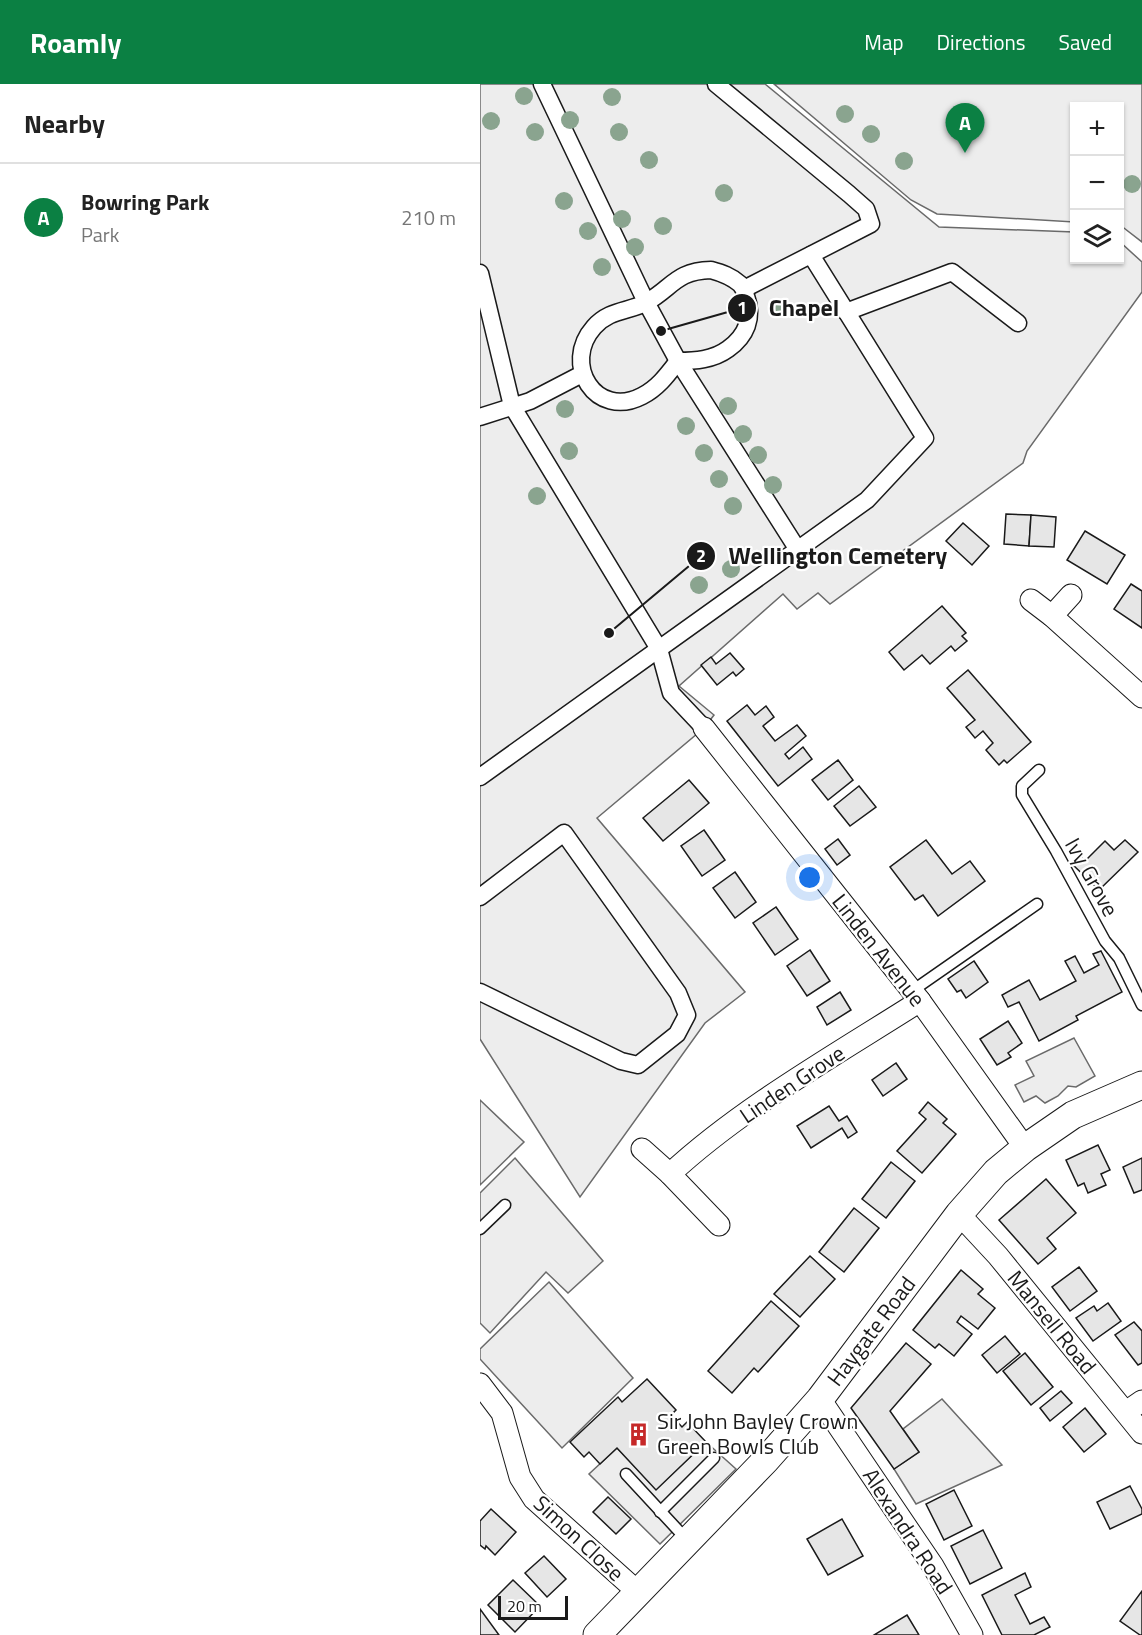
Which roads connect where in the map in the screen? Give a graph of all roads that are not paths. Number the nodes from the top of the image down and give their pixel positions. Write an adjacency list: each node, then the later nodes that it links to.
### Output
1 (542, 84): 6 (street)
2 (716, 84): 3 (street)
3 (811, 255): 5 (street); 7 (street)
4 (480, 273): 11 (street)
5 (744, 289): 6 (street); 9 (street)
6 (646, 302): 9 (street); 10 (street)
7 (846, 312): 8 (street); 13 (street)
8 (1018, 323)
9 (678, 360): 10 (street); 13 (street)
10 (582, 374): 11 (street)
11 (512, 406): 12 (street); 17 (street)
12 (480, 417)
13 (798, 550): 17 (street)
14 (1071, 595): 16 (street)
15 (1031, 600): 16 (street)
16 (1052, 616): 18 (street)
17 (659, 649): 19 (street); 21 (street)
18 (1142, 697)
19 (704, 728): 25 (street, Linden Avenue)
20 (1039, 770): 26 (lane, Ivy Grove)
21 (481, 775)
22 (480, 897): 24 (street)
23 (1037, 904): 25 (lane)
24 (480, 992)
25 (916, 996): 28 (street, Linden Avenue); 30 (street, Linden Grove)
26 (1142, 1005)
27 (1142, 1085): 28 (street, Haygate Road)
28 (1025, 1148): 32 (street, Haygate Road)
29 (642, 1149): 30 (street)
30 (670, 1174): 33 (street)
31 (505, 1205): 34 (lane)
32 (959, 1214): 36 (street, Haygate Road); 37 (street, Mansell Road)
33 (719, 1224)
34 (480, 1229)
35 (480, 1384): 43 (street, Simon Close)
36 (820, 1400): 42 (street, Haygate Road); 45 (street, Alexandra Road)
37 (1134, 1406): 38 (street, Mansell Road)
38 (1142, 1433)
39 (714, 1458): 41 (lane)
40 (626, 1474): 41 (lane)
41 (660, 1512): 42 (lane)
42 (688, 1541): 43 (street, Haygate Road)
43 (639, 1593): 44 (street, Haygate Road)
44 (597, 1635)
45 (972, 1635)

